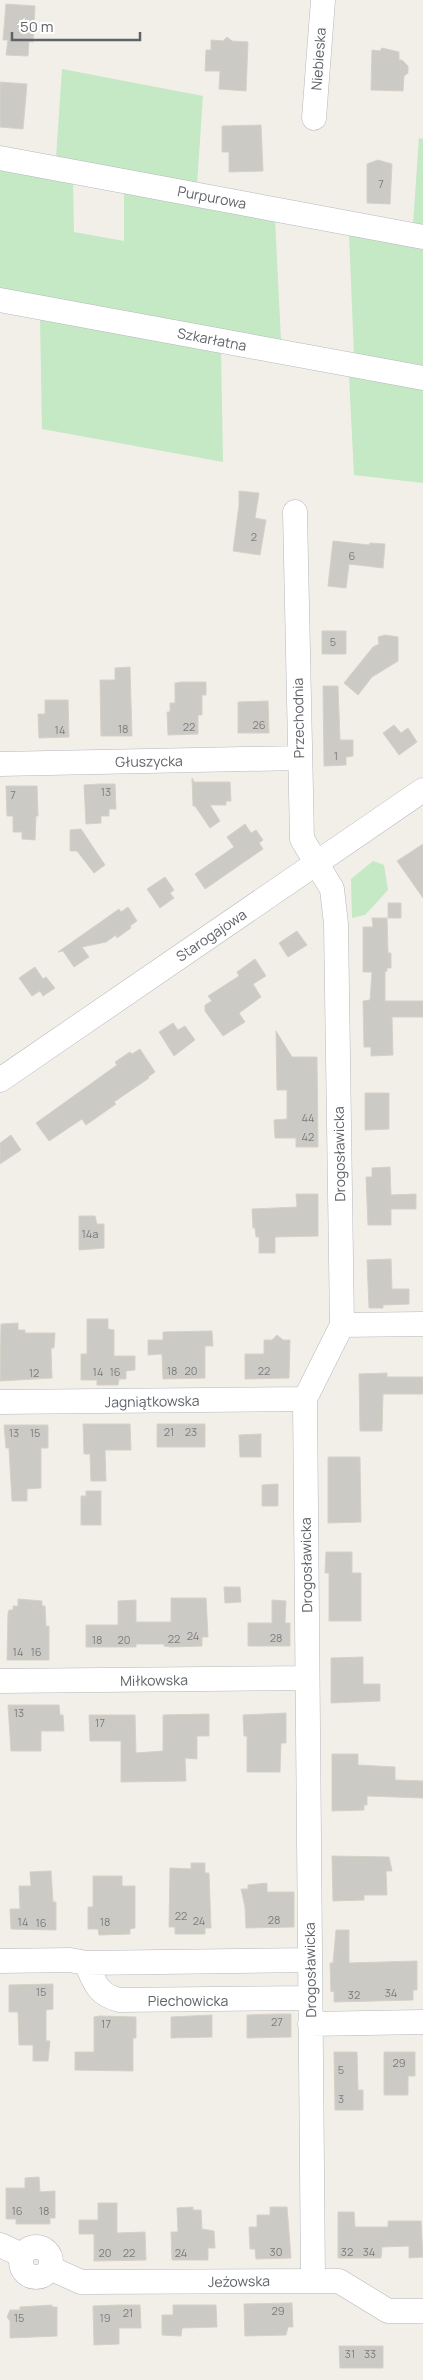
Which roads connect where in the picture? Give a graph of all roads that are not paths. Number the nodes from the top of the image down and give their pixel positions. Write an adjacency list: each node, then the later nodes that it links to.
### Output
1 (323, 0): 2 (street, Niebieska)
2 (314, 118)
3 (0, 158): 4 (street, Purpurowa)
4 (423, 237)
5 (0, 300): 6 (street, Szkarłatna)
6 (423, 378)
7 (294, 512): 8 (street, Przechodnia)
8 (299, 758): 9 (street, Głuszycka); 11 (street, Przechodnia)
9 (0, 764)
10 (423, 790): 11 (street, Starogajowa)
11 (317, 863): 12 (street, Starogajowa); 14 (street, Drogosławicka)
12 (0, 1080)
13 (423, 1324): 14 (street)
14 (342, 1325): 15 (street, Drogosławicka)
15 (305, 1399): 16 (street, Jagniątkowska); 17 (street, Drogosławicka)
16 (0, 1402)
17 (308, 1678): 18 (street, Miłkowska); 19 (street, Drogosławicka)
18 (0, 1681)
19 (310, 1960): 21 (street); 22 (street, Drogosławicka)
20 (0, 1961): 21 (street)
21 (86, 1963): 22 (street, Piechowicka)
22 (310, 1998): 24 (street, Drogosławicka)
23 (423, 2022): 24 (street)
24 (310, 2024): 26 (street, Drogosławicka)
25 (0, 2245): 26 (street, Jeżowska)
26 (313, 2279): 27 (street, Jeżowska)
27 (423, 2311)

